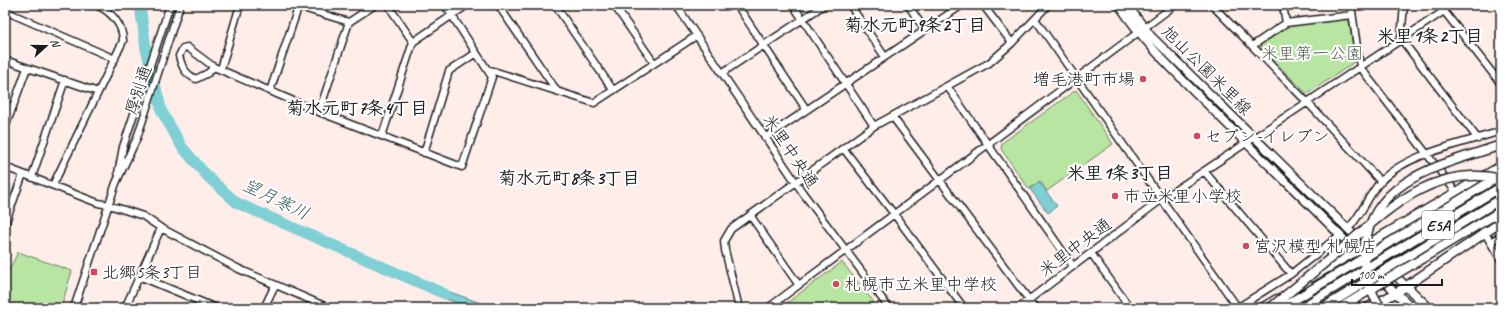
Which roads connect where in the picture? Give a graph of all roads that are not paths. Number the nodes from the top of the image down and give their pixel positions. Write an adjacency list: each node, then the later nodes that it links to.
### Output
1 (170, 5): 92 (street, 厚別通)
2 (180, 5): 92 (street, 厚別通)
3 (240, 5): 54 (street)
4 (375, 5): 35 (street)
5 (388, 5): 42 (street)
6 (445, 5): 31 (street)
7 (467, 5): 31 (street)
8 (498, 5): 64 (street)
9 (555, 5): 62 (street)
10 (614, 5): 50 (street)
11 (676, 5): 40 (street, 米里中央通)
12 (737, 5): 44 (street)
13 (793, 5): 33 (street)
14 (824, 5): 33 (street)
15 (850, 5): 47 (street)
16 (908, 5): 38 (street)
17 (962, 5): 38 (street)
18 (983, 5): 43 (street)
19 (1048, 5): 34 (street)
20 (1119, 5): 39 (main road, 旭山公園米里線)
21 (1127, 5): 37 (main road, 旭山公園米里線)
22 (1175, 5): 37 (street)
23 (1212, 5): 45 (street)
24 (1283, 5): 36 (street)
25 (1351, 5): 32 (street)
26 (1404, 5): 41 (street)
27 (100, 6): 48 (street)
28 (297, 6): 35 (street); 63 (street)
29 (1445, 8): 41 (street, 米里中央通); 59 (street)
30 (5, 11): 48 (street)
31 (451, 15): 42 (street); 46 (street)
32 (1352, 15): 36 (street); 52 (street)
33 (803, 19): 44 (street); 60 (street)
34 (1035, 19): 43 (street); 57 (street)
35 (349, 22): 68 (street)
36 (1286, 23): 45 (street)
37 (1144, 27): 39 (street); 75 (main road, 旭山公園米里線)
38 (926, 30): 47 (street)
39 (1137, 32): 57 (street); 77 (main road, 旭山公園米里線)
40 (696, 36): 50 (street); 56 (street, 米里中央通)
41 (1401, 39): 52 (street, 米里中央通); 76 (street)
42 (413, 42): 73 (street)
43 (1012, 43): 61 (street)
44 (764, 45): 56 (street); 67 (street)
45 (1252, 46): 66 (street)
46 (476, 53): 55 (street); 81 (street)
47 (885, 57): 60 (street)
48 (115, 59): 65 (street)
49 (5, 60): 53 (street)
50 (654, 63): 62 (street)
51 (214, 67): 51 (street); 54 (street)
52 (1360, 67): 66 (street, 米里中央通); 82 (street)
53 (27, 68): 58 (street); 71 (street)
54 (221, 69): 63 (street)
55 (487, 69): 64 (street); 81 (street)
56 (722, 74): 74 (street, 米里中央通)
57 (1077, 78): 78 (street); 97 (street)
58 (65, 80): 65 (street); 88 (street)
59 (1501, 83)
60 (845, 84): 67 (street); 70 (street)
61 (947, 86): 69 (street); 78 (street)
62 (613, 90): 64 (street)
63 (270, 91): 68 (street)
64 (557, 91)
65 (98, 92): 94 (street)
66 (1307, 102): 75 (street, 米里中央通); 91 (street)
67 (806, 109): 74 (street)
68 (319, 112): 73 (street)
69 (892, 116): 70 (street); 90 (street)
70 (874, 126): 80 (street)
71 (5, 128)
72 (1501, 131): 76 (street)
73 (382, 136): 81 (street)
74 (765, 138): 93 (street, 米里中央通)
75 (1254, 138): 77 (street, 米里中央通); 106 (main road, 旭山公園米里線)
76 (1478, 139): 82 (street)
77 (1246, 143): 85 (street, 米里中央通); 108 (main road, 旭山公園米里線)
78 (988, 144): 90 (street); 116 (street)
79 (1501, 145): 144 (highway, bridge)
80 (843, 148): 93 (street); 101 (street)
81 (424, 153)
82 (1427, 154): 91 (street); 96 (street)
83 (1501, 166): 96 (highway)
84 (5, 167): 86 (street)
85 (1204, 171): 97 (street, 米里中央通); 117 (street)
86 (23, 174): 88 (street); 104 (street)
87 (1501, 175): 139 (highway, bridge)
88 (32, 177): 94 (street)
89 (1501, 179): 138 (highway, bridge)
90 (939, 181): 101 (street); 123 (street)
91 (1381, 182): 106 (street)
92 (116, 183): 99 (street, 厚別通)
93 (796, 183): 102 (street); 112 (street, 米里中央通)
94 (53, 185): 99 (street)
95 (1501, 187): 140 (highway, E5A, bridge)
96 (1456, 192): 107 (street); 111 (highway)
97 (1162, 199): 114 (street, 米里中央通); 136 (street)
98 (1501, 199): 141 (highway, E5A, bridge)
99 (109, 205): 105 (street); 124 (street, 厚別通)
100 (1501, 211): 142 (highway, bridge)
101 (894, 214): 112 (street); 132 (street)
102 (750, 215): 119 (street); 129 (street)
103 (1501, 222): 107 (highway)
104 (5, 224)
105 (161, 228): 118 (street); 120 (street)
106 (1348, 229): 111 (main road, 旭山公園米里線)
107 (1484, 233): 110 (street); 121 (highway)
108 (1340, 235): 113 (main road, 旭山公園米里線); 117 (street)
109 (1501, 236): 110 (street)
110 (1490, 242): 115 (street)
111 (1366, 245): 113 (highway); 121 (main road, 旭山公園米里線)
112 (846, 250): 119 (street); 131 (street, 米里中央通)
113 (1356, 250): 122 (main road, 旭山公園米里線); 137 (highway)
114 (1091, 253): 116 (street, 米里中央通); 135 (street)
115 (1501, 260)
116 (1073, 266): 123 (street, 米里中央通)
117 (1291, 274): 136 (street)
118 (139, 276): 125 (street); 126 (street)
119 (798, 284): 130 (street)
120 (275, 285): 127 (street); 128 (street)
121 (1406, 286): 122 (highway); 146 (highway)
122 (1396, 293): 143 (highway); 145 (highway)
123 (1029, 300): 133 (street, 米里中央通); 134 (street)
124 (74, 308)
125 (126, 308)
126 (216, 308)
127 (264, 308)
128 (329, 308)
129 (739, 308)
130 (768, 308)
131 (889, 308)
132 (964, 308)
133 (1018, 308)
134 (1035, 308)
135 (1130, 308)
136 (1237, 308)
137 (1262, 308)
138 (1270, 308)
139 (1281, 308)
140 (1301, 308)
141 (1323, 308)
142 (1340, 308)
143 (1367, 308)
144 (1381, 308)
145 (1412, 308)
146 (1429, 308)

